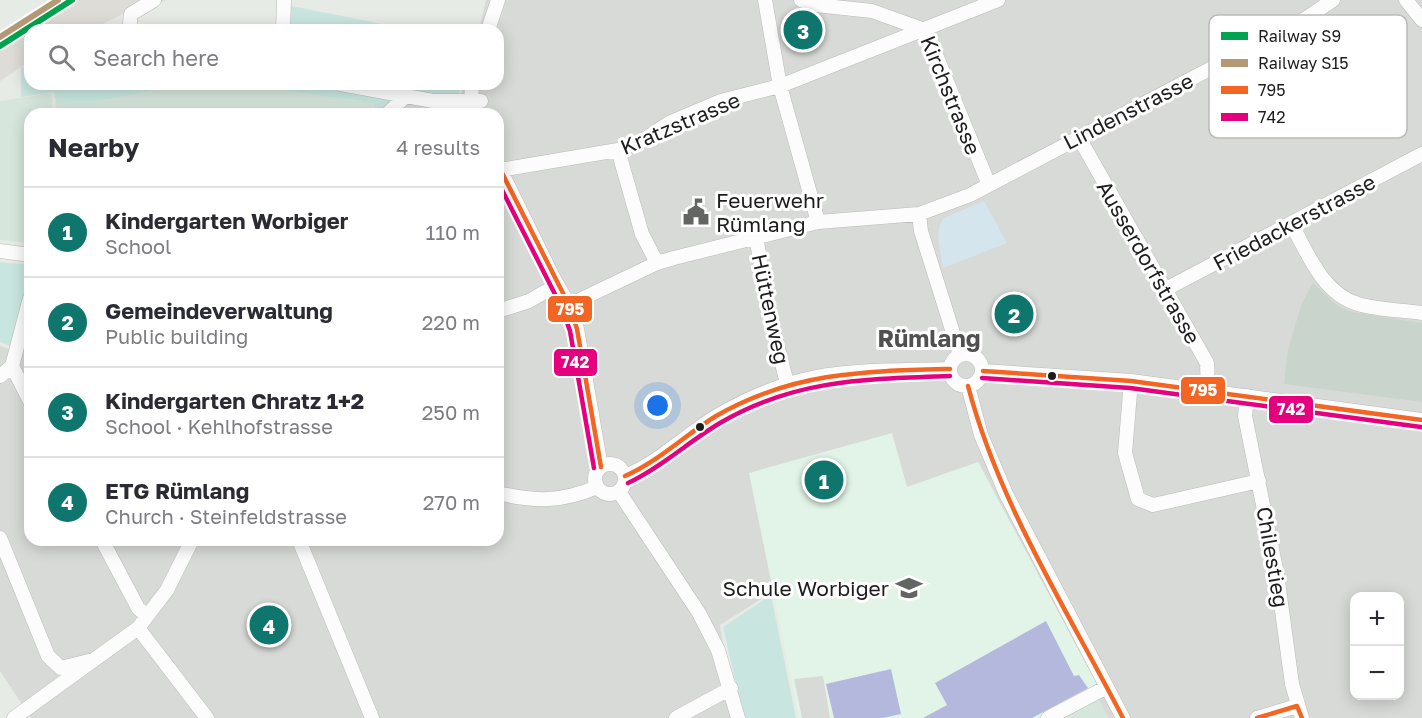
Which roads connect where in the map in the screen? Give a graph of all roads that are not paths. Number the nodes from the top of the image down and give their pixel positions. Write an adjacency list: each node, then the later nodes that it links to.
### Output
1 (154, 0): 12 (street)
2 (284, 0): 13 (street)
3 (498, 0): 14 (street)
4 (765, 0): 17 (street)
5 (801, 0): 15 (street)
6 (998, 0): 9 (street, Kirchstrasse)
7 (1333, 0): 10 (street, Lindenstrasse)
8 (1406, 0): 11 (street)
9 (974, 3): 15 (street, Kirchstrasse)
10 (1311, 15)
11 (1422, 20)
12 (130, 24)
13 (283, 24)
14 (490, 24)
15 (922, 29): 17 (street, Kratzstrasse); 28 (street, Kirchstrasse)
16 (1209, 68): 23 (street, Lindenstrasse)
17 (780, 86): 24 (street, Kratzstrasse); 30 (street)
18 (374, 90): 20 (street)
19 (473, 90): 21 (street)
20 (406, 96): 21 (street); 22 (street)
21 (475, 106)
22 (393, 108)
23 (1078, 136): 28 (street, Lindenstrasse); 37 (street, Ausserdorfstrasse)
24 (618, 150): 26 (street, Kratzstrasse); 35 (street)
25 (1422, 154): 31 (street, Friedackerstrasse)
26 (504, 166)
27 (504, 177): 36 (street)
28 (989, 185): 29 (street, Lindenstrasse)
29 (919, 214): 30 (street, Lindenstrasse); 42 (street)
30 (818, 222): 32 (street, Lindenstrasse)
31 (1292, 225): 37 (street, Friedackerstrasse); 40 (street)
32 (756, 236): 35 (street, Lindenstrasse); 48 (street, Hüttenweg)
33 (0, 251): 34 (street)
34 (24, 254)
35 (657, 263): 38 (street, Lindenstrasse)
36 (557, 285): 38 (street); 39 (street)
37 (1166, 289): 51 (street, Ausserdorfstrasse)
38 (569, 305): 54 (street)
39 (504, 309)
40 (1422, 313)
41 (24, 321): 43 (street)
42 (960, 355): 44 (street); 45 (street)
43 (12, 366): 46 (street); 50 (street)
44 (950, 369): 48 (street); 49 (street)
45 (982, 370): 47 (street); 49 (street)
46 (0, 376)
47 (1131, 381): 51 (street); 56 (street)
48 (787, 383): 55 (street)
49 (968, 386): 67 (street)
50 (24, 389)
51 (1208, 391): 52 (street)
52 (1247, 396): 53 (street); 56 (street, Chilestieg)
53 (1422, 420)
54 (601, 467): 55 (street); 57 (street)
55 (625, 476): 58 (street)
56 (1259, 481): 69 (street, Chilestieg)
57 (597, 487): 58 (street); 59 (street)
58 (619, 492): 68 (street)
59 (504, 494)
60 (0, 538): 66 (street)
61 (105, 546): 64 (street)
62 (189, 546): 64 (street)
63 (301, 546): 72 (street)
64 (147, 616): 65 (street)
65 (138, 628): 66 (street); 71 (street)
66 (93, 660): 70 (street)
67 (1107, 687): 75 (street); 76 (street)
68 (731, 688): 73 (street); 74 (street)
69 (1299, 712): 77 (street)
70 (14, 718)
71 (207, 718)
72 (372, 718)
73 (676, 718)
74 (738, 718)
75 (1048, 718)
76 (1124, 718)
77 (1257, 718)

